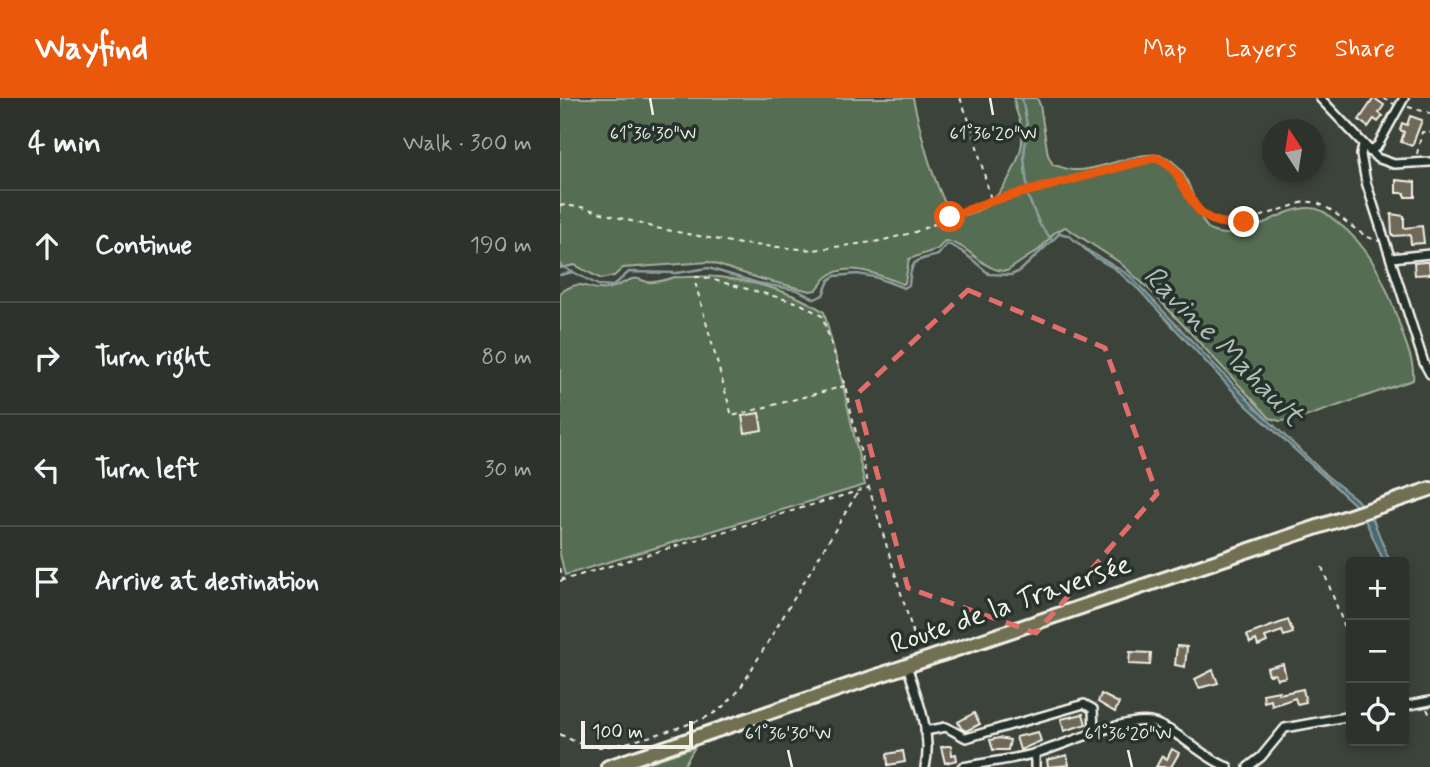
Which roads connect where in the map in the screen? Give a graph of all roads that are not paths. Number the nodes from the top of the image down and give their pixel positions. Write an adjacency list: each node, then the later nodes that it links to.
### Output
1 (1320, 98): 3 (street)
2 (1401, 103): 4 (street)
3 (1363, 145): 4 (street); 7 (street)
4 (1370, 152): 5 (street)
5 (1430, 162)
6 (1430, 254): 7 (street)
7 (1391, 258): 8 (street)
8 (1430, 374)
9 (1430, 489): 10 (main road, Route de la Traversée)
10 (907, 666): 14 (street); 17 (main road, Route de la Traversée)
11 (1430, 701): 12 (street)
12 (1409, 705)
13 (1346, 717): 22 (street)
14 (925, 731): 15 (street); 18 (street)
15 (1094, 734): 16 (street); 21 (street)
16 (1035, 753): 19 (street); 20 (street)
17 (608, 767)
18 (925, 767)
19 (962, 767)
20 (1035, 767)
21 (1228, 767)
22 (1248, 767)

